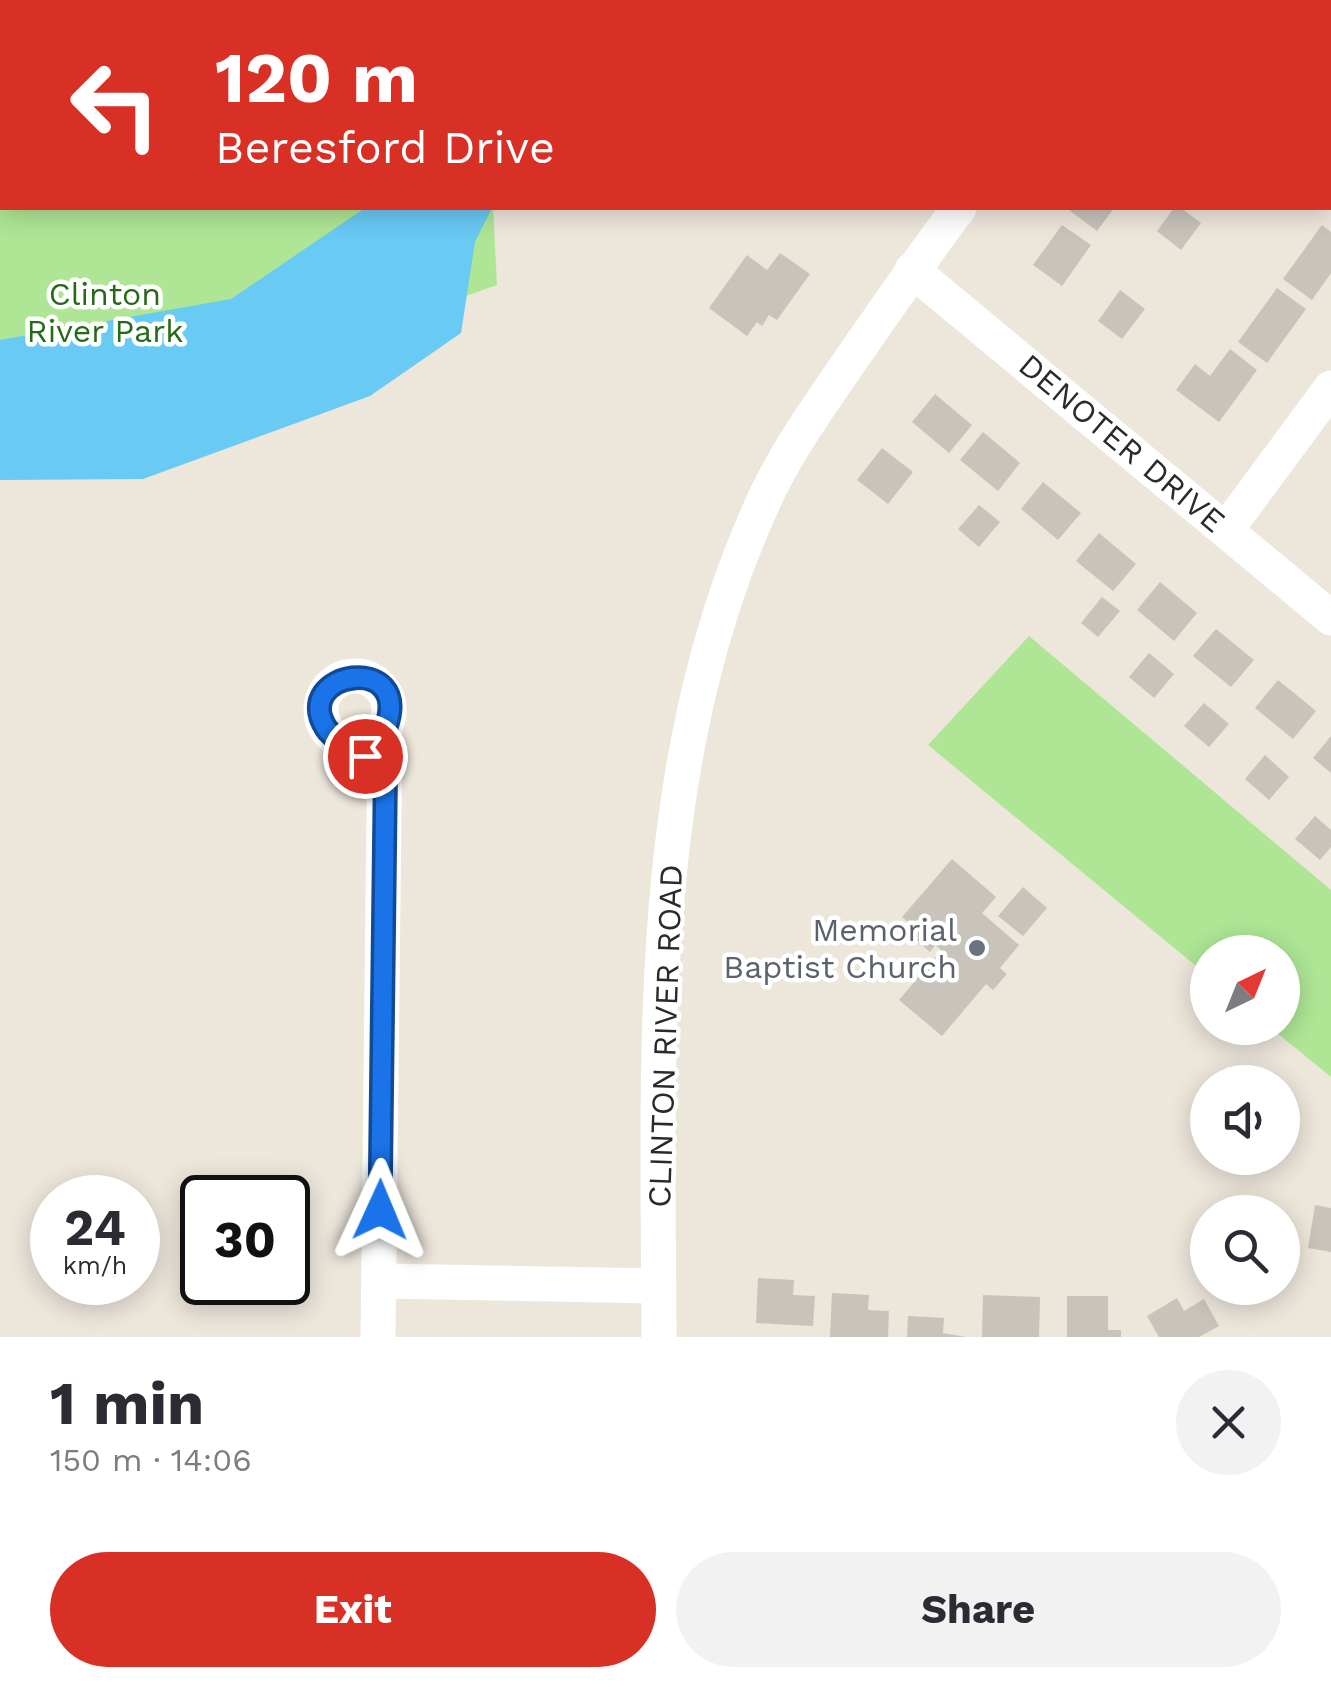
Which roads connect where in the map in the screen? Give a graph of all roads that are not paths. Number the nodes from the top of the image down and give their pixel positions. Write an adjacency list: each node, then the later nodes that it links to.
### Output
1 (957, 210): 2 (street, CLINTON RIVER ROAD)
2 (912, 270): 4 (street, DENOTER DRIVE); 10 (street, CLINTON RIVER ROAD)
3 (1331, 388): 4 (street)
4 (1226, 530): 5 (street, DENOTER DRIVE)
5 (1331, 618)
6 (386, 727): 7 (street); 7 (street); 8 (street)
7 (345, 742): 8 (street)
8 (386, 786): 9 (street)
9 (380, 1281): 10 (street); 11 (street)
10 (659, 1286): 12 (street, CLINTON RIVER ROAD)
11 (378, 1337)
12 (659, 1337)

